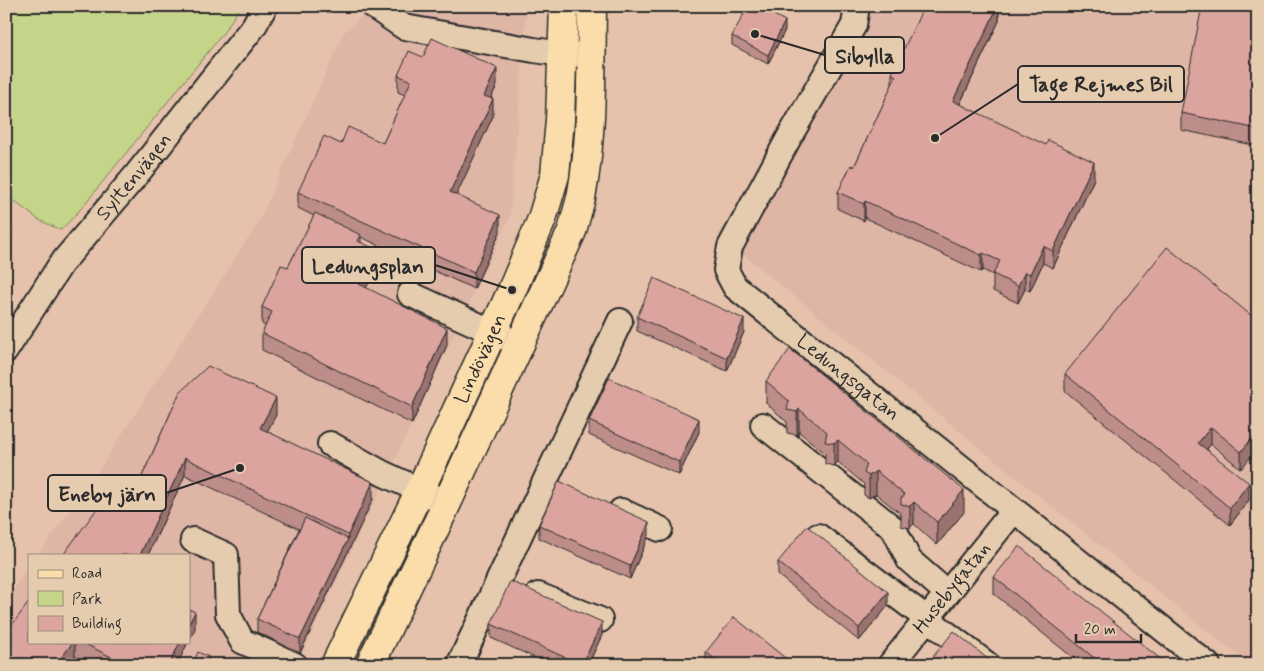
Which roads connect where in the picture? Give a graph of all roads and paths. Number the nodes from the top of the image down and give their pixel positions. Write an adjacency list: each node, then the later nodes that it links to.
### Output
1 (265, 6): 12 (street, Syltenvägen)
2 (373, 6): 6 (street)
3 (564, 6): 6 (main road, Lindövägen)
4 (592, 6): 7 (main road, Lindövägen)
5 (857, 6): 18 (street, Ledungsgatan)
6 (563, 54): 7 (street); 10 (main road, Lindövägen)
7 (591, 55): 11 (main road, Lindövägen)
8 (410, 294): 10 (street)
9 (620, 321): 22 (street)
10 (492, 332): 11 (street); 15 (main road, Lindövägen)
11 (519, 344): 17 (main road, Lindövägen)
12 (6, 350)
13 (763, 425): 23 (street)
14 (330, 444): 15 (street)
15 (420, 490): 17 (street); 27 (main road, Lindövägen)
16 (599, 502): 19 (street)
17 (447, 503): 28 (main road, Lindövägen)
18 (1014, 510): 23 (street, Husebygatan); 32 (street, Ledungsgatan)
19 (660, 529)
20 (814, 534): 25 (street)
21 (193, 540): 26 (street)
22 (499, 579): 24 (street); 29 (street)
23 (947, 593): 25 (street, Husebygatan)
24 (600, 620)
25 (926, 620): 30 (street, Husebygatan); 31 (street)
26 (295, 665)
27 (335, 665)
28 (370, 665)
29 (459, 665)
30 (890, 665)
31 (988, 665)
32 (1208, 665)

